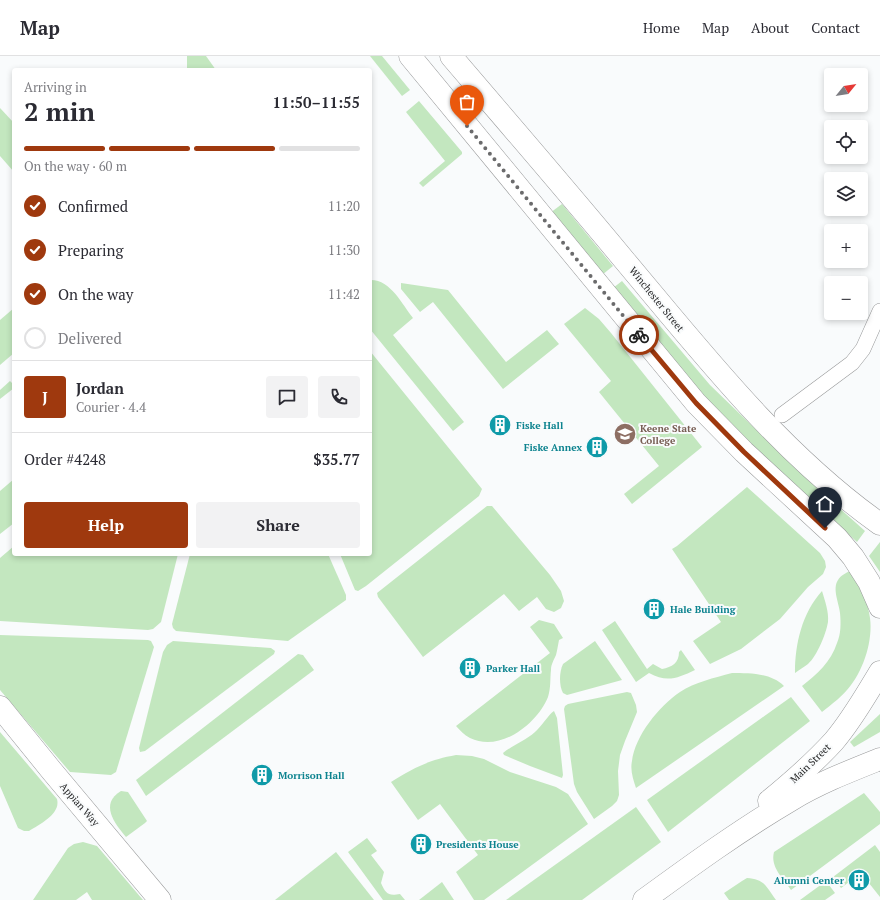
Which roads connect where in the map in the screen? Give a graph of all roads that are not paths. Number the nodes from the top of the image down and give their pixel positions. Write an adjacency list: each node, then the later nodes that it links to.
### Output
1 (410, 56): 6 (street)
2 (451, 56): 5 (street, Winchester Street)
3 (880, 311): 4 (lane)
4 (782, 416)
5 (880, 524)
6 (880, 607)
7 (880, 672): 10 (street, Main Street)
8 (0, 707): 12 (street, Appian Way)
9 (880, 759): 10 (street, Main Street)
10 (725, 841): 11 (street, Main Street)
11 (653, 898)
12 (160, 900)

